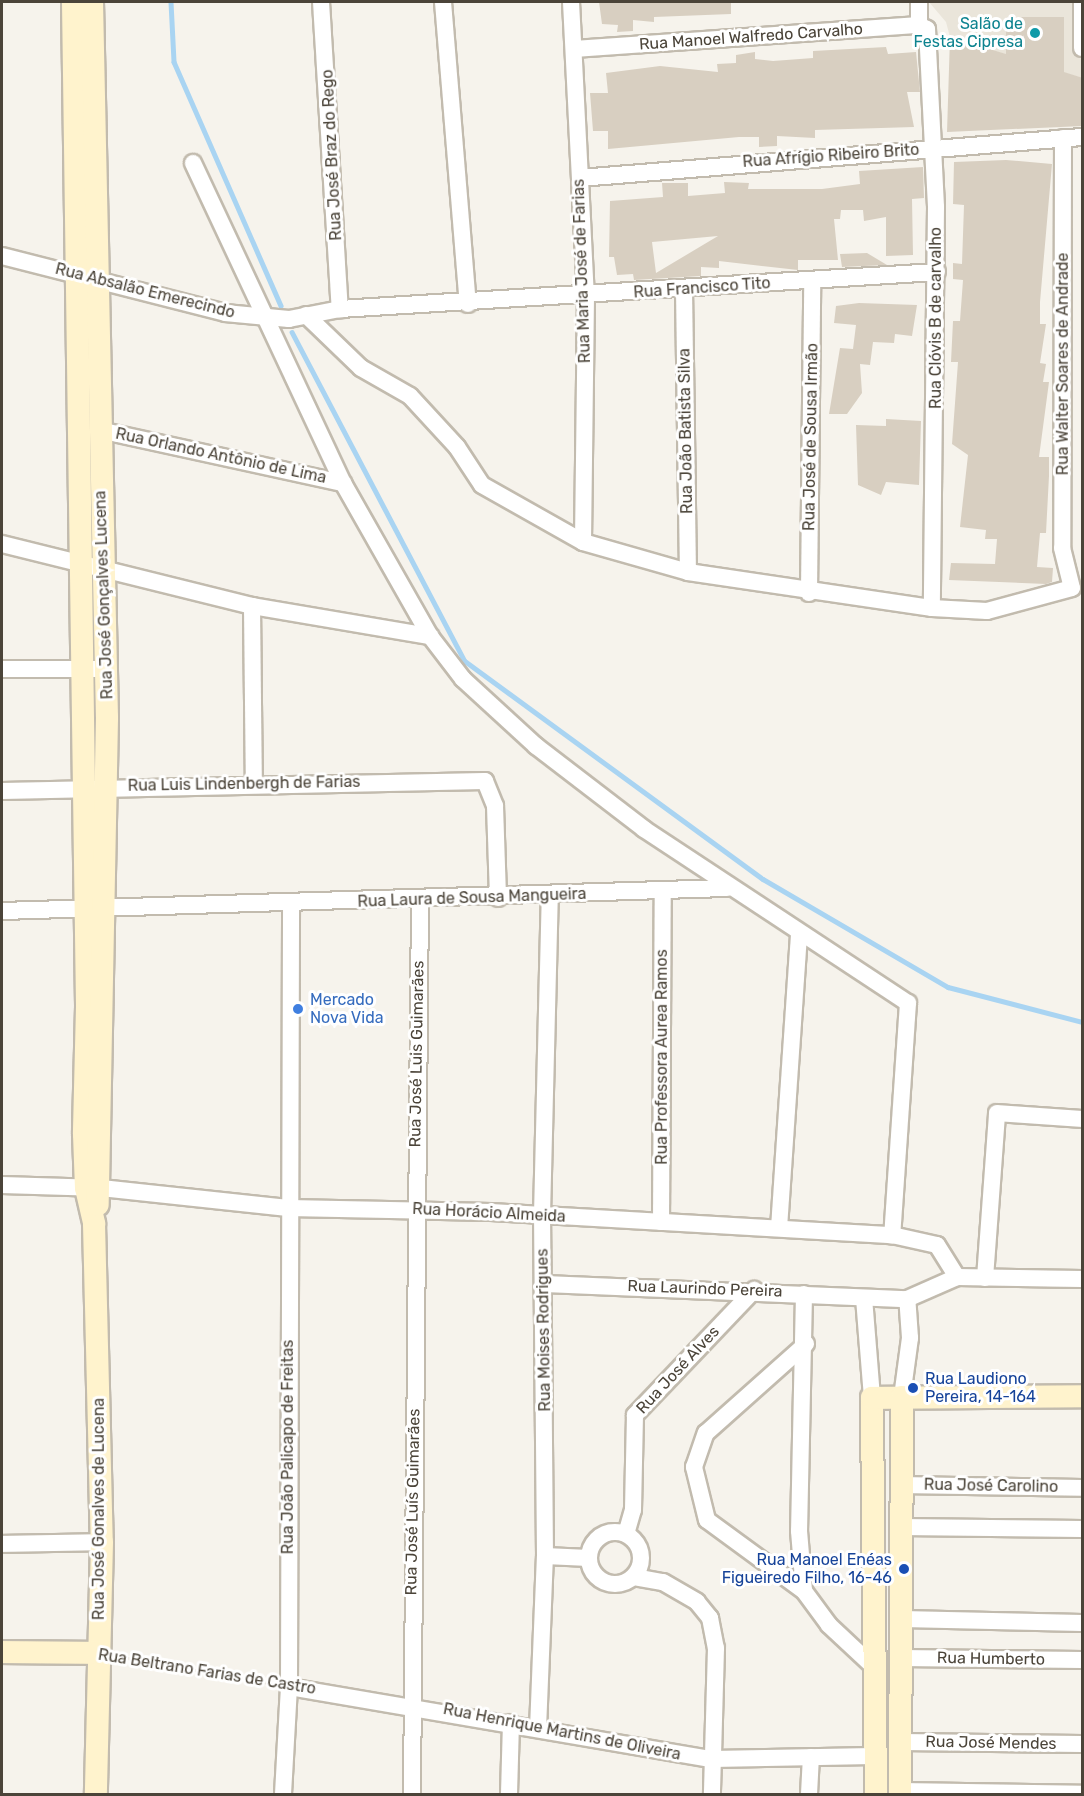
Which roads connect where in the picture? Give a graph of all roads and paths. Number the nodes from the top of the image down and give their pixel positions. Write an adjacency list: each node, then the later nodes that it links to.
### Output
1 (73, 2): 18 (street, Rua José Gonçalves Lucena)
2 (92, 2): 20 (street, Rua José Gonçalves Lucena)
3 (321, 2): 24 (street, Rua José Braz do Rego)
4 (443, 2): 23 (street)
5 (571, 2): 10 (street, Rua Maria José de Farias)
6 (919, 2): 8 (street, Rua Clóvis B de carvalho)
7 (1083, 2): 9 (street)
8 (923, 27): 10 (street, Rua Manoel Walfredo Carvalho); 13 (street, Rua Clóvis B de carvalho)
9 (1083, 48)
10 (574, 49): 15 (street, Rua Maria José de Farias)
11 (1063, 138): 12 (street, Rua Afrígio Ribeiro Brito); 13 (street, Rua Afrígio Ribeiro Brito); 33 (street, Rua Walter Soares de Andrade)
12 (1083, 138)
13 (933, 149): 15 (street, Rua Afrígio Ribeiro Brito); 17 (street, Rua Clóvis B de carvalho)
14 (193, 163): 26 (street)
15 (580, 178): 22 (street, Rua Maria José de Farias)
16 (2, 256): 18 (street, Rua Absalão Emerecindo)
17 (937, 272): 19 (street, Rua Francisco Tito); 36 (street, Rua Clóvis B de carvalho)
18 (73, 273): 20 (street, Rua Absalão Emerecindo); 31 (street, Rua José Gonçalves Lucena)
19 (812, 280): 21 (street, Rua Francisco Tito); 34 (street, Rua José de Sousa Irmão)
20 (99, 283): 26 (street, Rua Absalão Emerecindo); 27 (street, Rua José Gonçalves Lucena)
21 (684, 289): 22 (street, Rua Francisco Tito); 32 (street, Rua João Batista Silva)
22 (586, 296): 23 (street, Rua Francisco Tito); 29 (street, Rua Maria José de Farias)
23 (468, 304): 24 (street, Rua Absalão Emerecindo)
24 (340, 309): 25 (street, Rua Absalão Emerecindo)
25 (306, 315): 26 (street, Rua Absalão Emerecindo); 29 (street)
26 (265, 318): 28 (street)
27 (99, 429): 28 (street, Rua Orlando Antônio de Lima); 31 (street, Rua José Gonçalves Lucena)
28 (343, 483): 37 (street)
29 (583, 542): 32 (street)
30 (2, 544): 31 (street)
31 (93, 567): 35 (street); 39 (street, Rua José Gonçalves Lucena); 40 (street, Rua José Gonçalves Lucena)
32 (687, 572): 34 (street)
33 (1077, 591): 36 (street)
34 (809, 593): 36 (street)
35 (252, 606): 37 (street); 41 (street)
36 (932, 608)
37 (430, 636): 45 (street)
38 (2, 669): 40 (street)
39 (106, 669): 40 (street); 43 (street, Rua José Gonçalves Lucena)
40 (81, 670): 42 (street, Rua José Gonçalves Lucena)
41 (254, 783): 43 (street, Rua Luis Lindenbergh de Farias); 48 (street, Rua Luis Lindenbergh de Farias)
42 (83, 786): 43 (street, Rua Luis Lindenbergh de Farias); 44 (street, Rua Luis Lindenbergh de Farias); 51 (street, Rua José Gonçalves Lucena)
43 (107, 787): 51 (street, Rua José Gonçalves Lucena)
44 (2, 791)
45 (727, 888): 46 (street, Rua Laura de Sousa Mangueira); 53 (street)
46 (663, 892): 47 (street, Rua Laura de Sousa Mangueira); 60 (street, Rua Professora Aurea Ramos)
47 (550, 896): 48 (street, Rua Laura de Sousa Mangueira); 59 (street, Rua Moises Rodrigues)
48 (498, 898): 49 (street, Rua Laura de Sousa Mangueira)
49 (420, 899): 50 (street, Rua Laura de Sousa Mangueira); 58 (street, Rua José Luis Guimarães)
50 (291, 905): 51 (street, Rua Laura de Sousa Mangueira); 57 (street, Rua João Palicapo de Freitas)
51 (95, 909): 52 (street, Rua Laura de Sousa Mangueira); 56 (street, Rua José Gonçalves Lucena)
52 (2, 911)
53 (799, 935): 61 (street); 62 (street)
54 (1083, 1119): 64 (street)
55 (2, 1185): 56 (street, Rua Horácio Almeida)
56 (94, 1188): 57 (street, Rua Horácio Almeida); 80 (street, Rua José Gonalves de Lucena)
57 (288, 1208): 58 (street, Rua Horácio Almeida); 93 (street, Rua João Palicapo de Freitas)
58 (415, 1209): 59 (street, Rua Horácio Almeida); 94 (street, Rua José Luís Guimarães)
59 (542, 1215): 60 (street, Rua Horácio Almeida); 66 (street, Rua Moises Rodrigues)
60 (661, 1222): 61 (street, Rua Horácio Almeida)
61 (778, 1228): 62 (street, Rua Horácio Almeida)
62 (892, 1235): 63 (street, Rua Horácio Almeida)
63 (957, 1276): 64 (street); 70 (street)
64 (985, 1278): 65 (street)
65 (1083, 1279)
66 (545, 1284): 67 (street, Rua Laurindo Pereira); 82 (street, Rua Moises Rodrigues)
67 (754, 1290): 68 (street, Rua Laurindo Pereira); 79 (street, Rua José Alves)
68 (804, 1294): 69 (street, Rua Laurindo Pereira); 71 (street)
69 (864, 1298): 70 (street, Rua Laurindo Pereira); 74 (street)
70 (907, 1299): 73 (street)
71 (806, 1344): 85 (street); 85 (street)
72 (1083, 1396): 73 (street)
73 (902, 1397): 74 (street); 75 (street)
74 (872, 1398): 92 (street)
75 (899, 1485): 76 (street, Rua José Carolino); 77 (street)
76 (1083, 1488)
77 (900, 1527): 78 (street); 86 (street)
78 (1083, 1529)
79 (626, 1534): 83 (street); 84 (street)
80 (102, 1542): 81 (street); 89 (street, Rua José Gonalves de Lucena)
81 (2, 1544)
82 (545, 1556): 83 (street); 96 (street, Rua Moises Rodrigues)
83 (589, 1558): 84 (street)
84 (634, 1577): 101 (street)
85 (804, 1590): 92 (street)
86 (902, 1619): 87 (street); 90 (street)
87 (1083, 1623)
88 (2, 1652): 89 (street, Rua Beltrano Farias de Castro)
89 (97, 1653): 93 (path, Rua Beltrano Farias de Castro); 103 (street, Rua José Gonalves de Lucena)
90 (900, 1658): 91 (street, Rua Humberto); 97 (street)
91 (1083, 1660)
92 (875, 1668): 99 (street)
93 (289, 1687): 94 (street, Rua Beltrano Farias de Castro); 104 (street, Rua João Palicapo de Freitas)
94 (412, 1704): 95 (street, Rua Henrique Martins de Oliveira); 105 (street, Rua José Luís Guimarães)
95 (511, 1724): 96 (street, Rua Henrique Martins de Oliveira); 106 (street)
96 (538, 1729): 101 (street, Rua Henrique Martins de Oliveira)
97 (900, 1742): 98 (street, Rua José Mendes); 102 (street)
98 (1083, 1744)
99 (873, 1756): 100 (street); 109 (street)
100 (811, 1757): 101 (street); 108 (street)
101 (712, 1759): 107 (street)
102 (900, 1793): 110 (street)
103 (96, 1794)
104 (283, 1794)
105 (412, 1794)
106 (509, 1794)
107 (712, 1794)
108 (809, 1794)
109 (876, 1794)
110 (1083, 1794)

